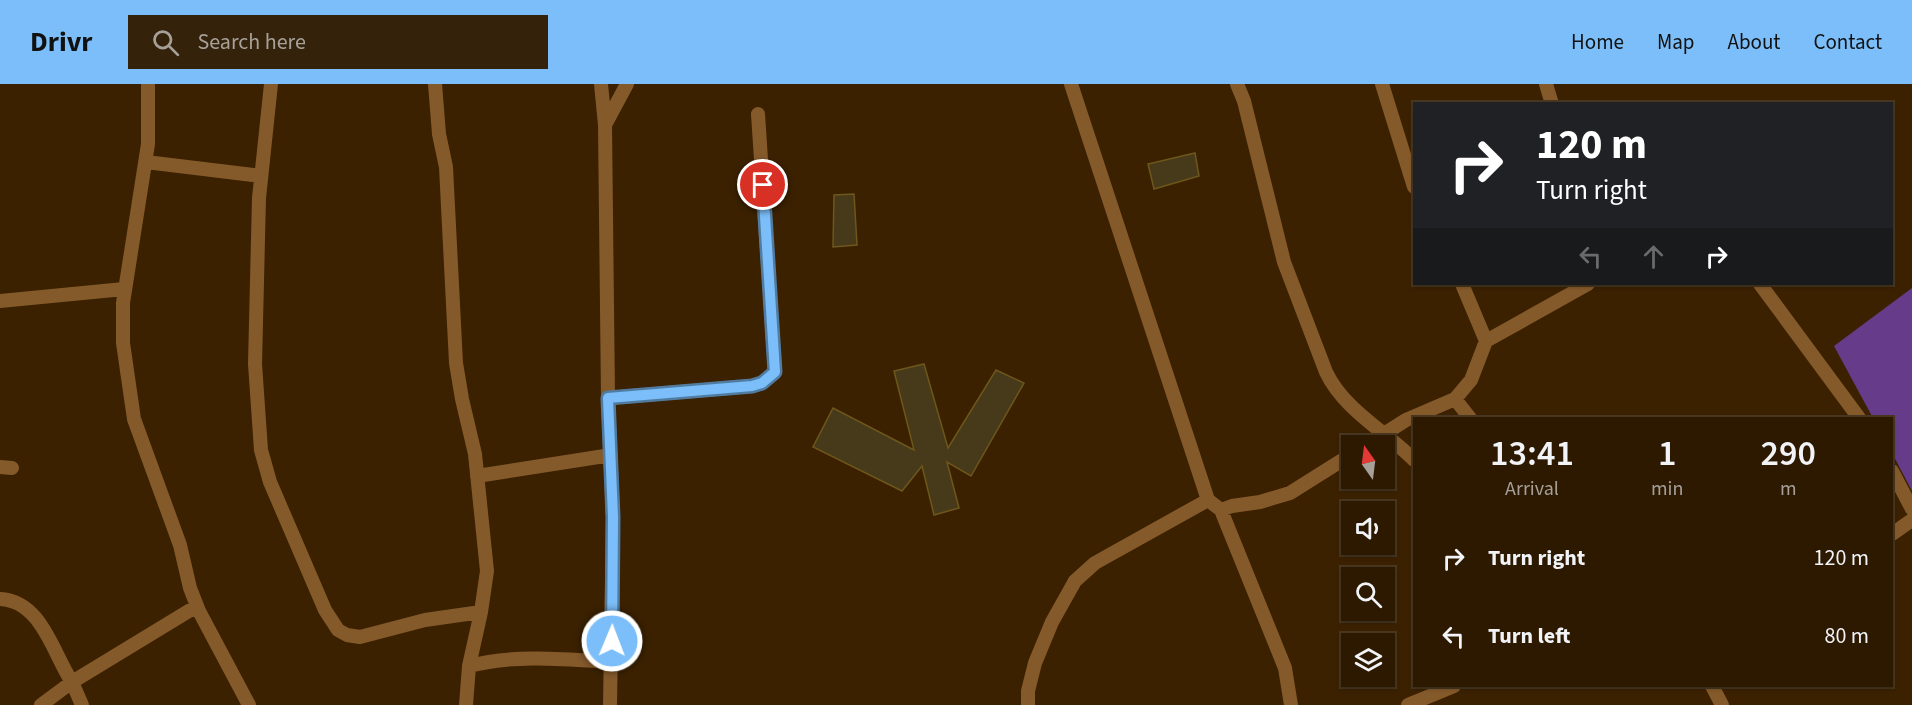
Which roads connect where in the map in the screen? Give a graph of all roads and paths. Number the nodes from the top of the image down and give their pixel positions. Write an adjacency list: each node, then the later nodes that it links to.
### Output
1 (148, 84): 13 (street)
2 (272, 84): 14 (street)
3 (435, 84): 31 (street)
4 (601, 84): 12 (street)
5 (627, 84): 12 (street)
6 (1071, 84): 32 (street)
7 (1238, 84): 26 (street)
8 (1382, 84): 15 (street)
9 (1546, 84): 10 (street)
10 (1551, 102)
11 (758, 114): 22 (street)
12 (605, 125): 22 (street)
13 (146, 162): 14 (street); 19 (street)
14 (261, 176): 39 (street)
15 (1413, 184)
16 (1462, 285): 21 (street)
17 (1586, 285): 21 (street)
18 (1761, 285): 25 (street)
19 (124, 289): 20 (street); 38 (street)
20 (0, 301)
21 (1486, 340): 23 (street)
22 (608, 398): 27 (street)
23 (1455, 399): 24 (street); 26 (street)
24 (1469, 417)
25 (1858, 417)
26 (1383, 434): 28 (street)
27 (611, 455): 31 (street); 40 (street)
28 (1413, 458)
29 (1341, 461): 34 (street)
30 (1893, 473): 33 (street)
31 (477, 476): 39 (street)
32 (1208, 500): 34 (street); 51 (street)
33 (1912, 509)
34 (1221, 510): 52 (street)
35 (1912, 520): 36 (street)
36 (1893, 533)
37 (0, 599): 42 (street)
38 (197, 606): 42 (street); 48 (street)
39 (481, 612): 41 (street)
40 (612, 662): 41 (street); 50 (street)
41 (469, 666): 49 (street)
42 (72, 682): 46 (street); 47 (street)
43 (1452, 687): 53 (street)
44 (1712, 687): 45 (street)
45 (1718, 704)
46 (41, 705)
47 (82, 705)
48 (249, 705)
49 (466, 705)
50 (610, 705)
51 (1028, 705)
52 (1291, 705)
53 (1408, 705)

